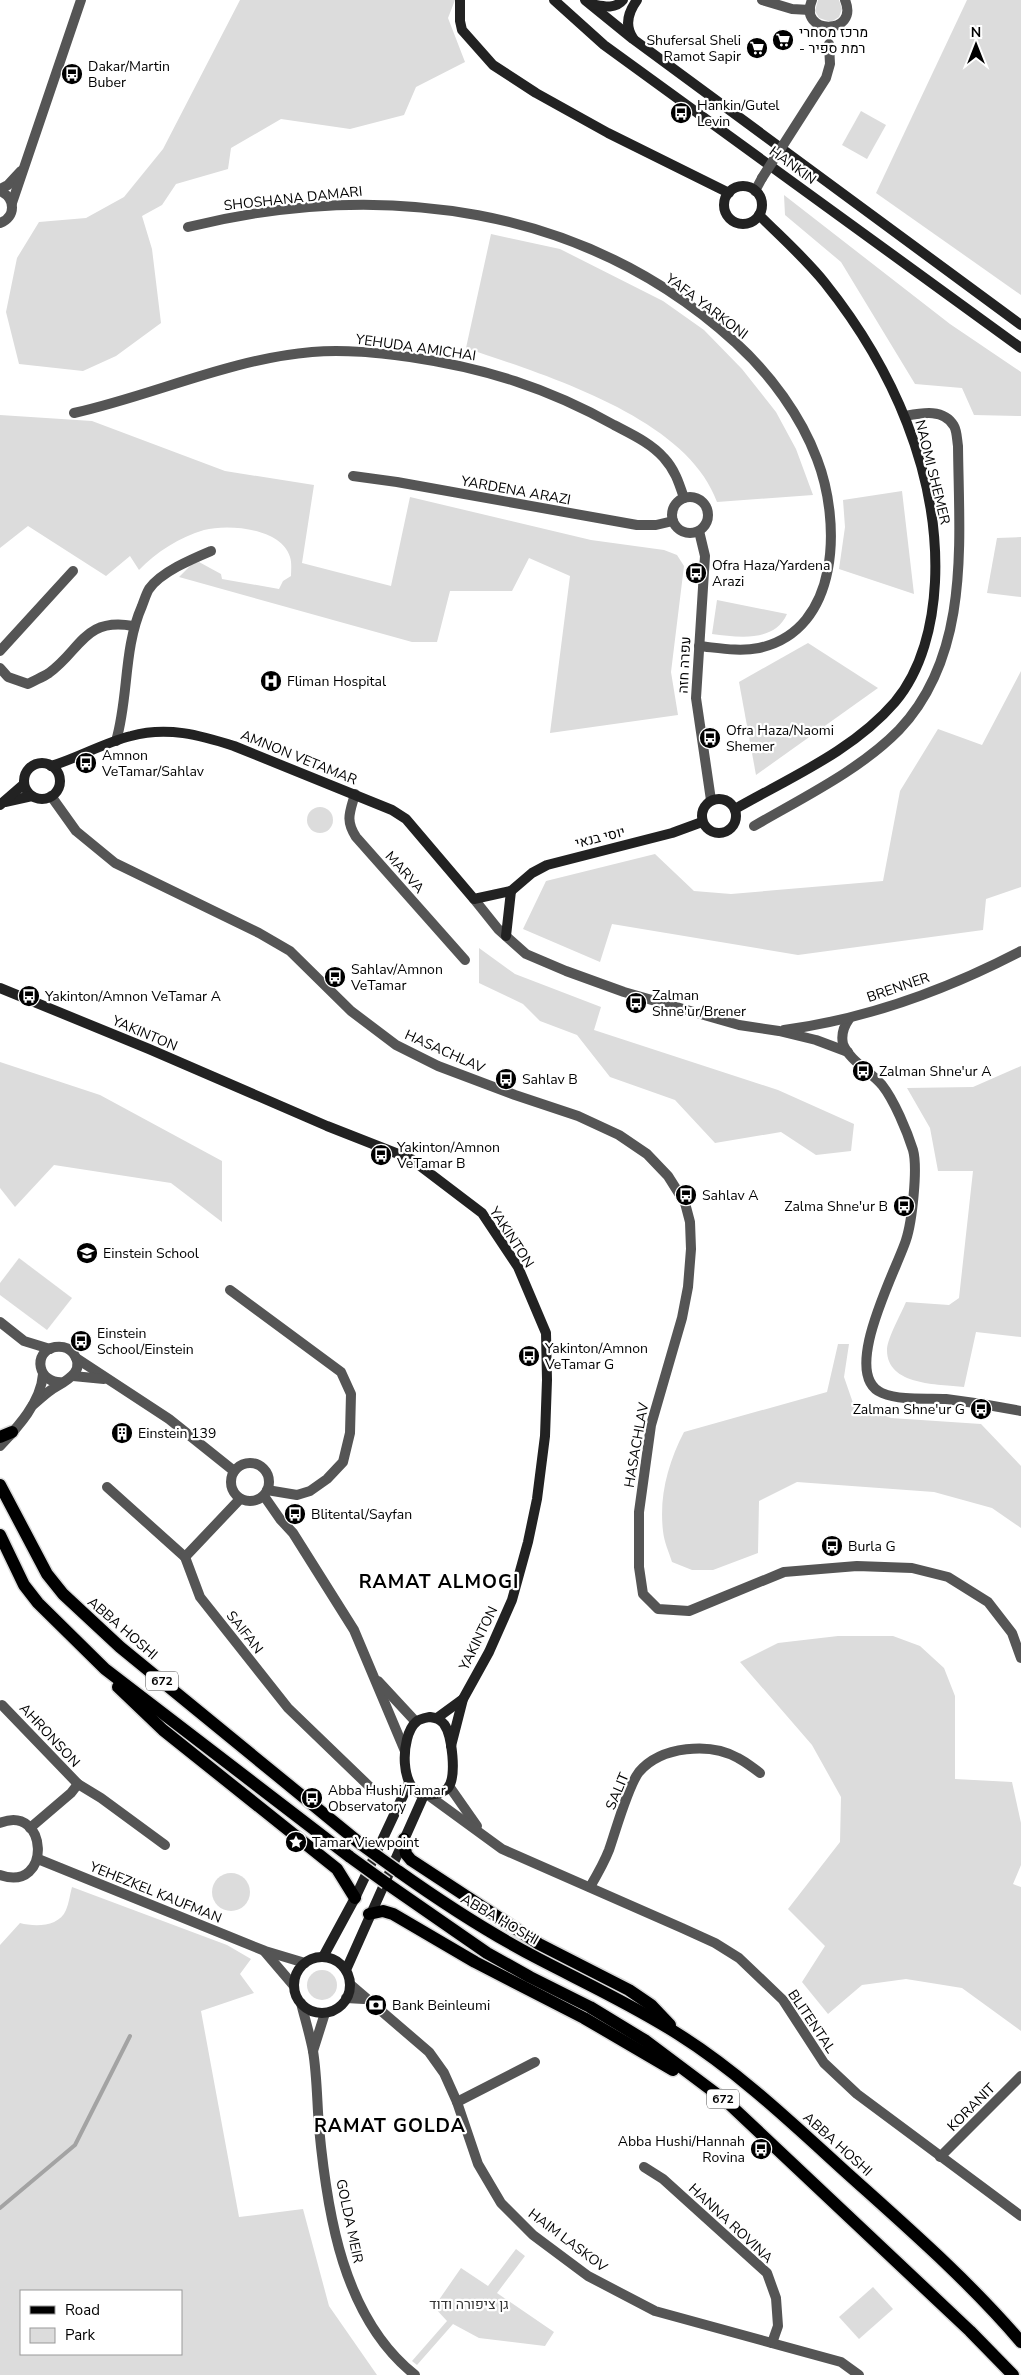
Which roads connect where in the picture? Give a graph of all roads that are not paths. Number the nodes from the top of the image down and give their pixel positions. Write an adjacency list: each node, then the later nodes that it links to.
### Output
1 (81, 0): 12 (street)
2 (460, 0): 15 (street)
3 (554, 0): 22 (street, HANKIN)
4 (623, 0): 8 (street)
5 (637, 0): 11 (street)
6 (762, 0): 9 (street)
7 (845, 0): 10 (street)
8 (587, 2): 11 (street, HANKIN)
9 (811, 5): 10 (street)
10 (828, 28): 14 (street, bridge)
11 (634, 39): 21 (street, HANKIN)
12 (25, 166): 13 (street); 16 (street)
13 (0, 190): 16 (street)
14 (755, 191): 15 (street); 17 (street)
15 (729, 193): 17 (street)
16 (12, 203): 18 (street)
17 (759, 215): 24 (street, NAOMI SHEMER)
18 (0, 223)
19 (188, 227): 20 (street, SHOSHANA DAMARI)
20 (632, 268): 32 (street, YAFA YARKONI)
21 (1021, 325)
22 (1021, 348)
23 (74, 413): 26 (street, YEHUDA AMICHAI)
24 (905, 416): 45 (street, NAOMI SHEMER); 47 (street)
25 (353, 476): 27 (street, YARDENA ARAZI)
26 (684, 498): 27 (street); 28 (street)
27 (673, 521): 28 (street)
28 (699, 531): 32 (street, עפרה חזה)
29 (211, 551): 31 (street)
30 (73, 571): 33 (street)
31 (133, 626): 34 (street); 35 (street)
32 (699, 646): 43 (street, עפרה חזה)
33 (0, 652)
34 (0, 668)
35 (116, 741): 36 (street, AMNON VETAMAR); 40 (street, AMNON VETAMAR)
36 (77, 758): 37 (street, AMNON VETAMAR); 38 (street, AMNON VETAMAR)
37 (51, 766): 38 (street); 39 (street)
38 (59, 776): 42 (street)
39 (24, 784): 41 (street); 44 (street)
40 (355, 794): 49 (street, AMNON VETAMAR); 52 (street, MARVA)
41 (32, 796): 42 (street); 44 (street)
42 (52, 796): 76 (street, HASACHLAV)
43 (710, 800): 45 (street); 46 (street)
44 (2, 804)
45 (735, 809): 46 (street)
46 (702, 822): 48 (street, יוסי בנאי)
47 (754, 826)
48 (511, 891): 49 (street, יוסי בנאי); 50 (street)
49 (474, 899): 50 (street)
50 (506, 936): 55 (street)
51 (1021, 951): 54 (street, BRENNER)
52 (465, 960)
53 (0, 988): 79 (street, YAKINTON)
54 (849, 1019): 55 (street, BRENNER); 56 (street)
55 (779, 1031): 56 (street)
56 (848, 1052): 66 (street)
57 (230, 1290): 72 (street)
58 (0, 1322): 59 (street)
59 (50, 1349): 60 (street); 61 (street)
60 (76, 1358): 62 (street); 63 (street)
61 (43, 1374): 64 (street); 65 (street)
62 (73, 1376): 63 (street); 64 (street)
63 (112, 1381): 69 (street)
64 (64, 1382): 65 (street)
65 (33, 1405): 67 (street)
66 (1021, 1411)
67 (6, 1435): 68 (street)
68 (0, 1446)
69 (234, 1471): 72 (street); 73 (street)
70 (0, 1485): 111 (main road, ABBA HOSHI / 672, bridge)
71 (107, 1487): 75 (street, SAIFAN)
72 (265, 1493): 73 (street); 78 (street)
73 (240, 1498): 75 (street)
74 (0, 1535): 77 (main road, 672)
75 (185, 1557): 89 (street, SAIFAN)
76 (1021, 1658)
77 (105, 1669): 99 (main road); 115 (main road, 672, bridge)
78 (374, 1676): 82 (street); 84 (street)
79 (464, 1699): 81 (street, YAKINTON); 83 (street, YAKINTON)
80 (2, 1705): 87 (street, AHRONSON)
81 (437, 1718): 82 (street); 83 (street)
82 (416, 1722): 84 (street)
83 (451, 1746): 88 (street)
84 (405, 1751): 86 (street)
85 (760, 1773): 98 (street, SALIT)
86 (409, 1783): 90 (street); 99 (street)
87 (78, 1784): 92 (street, AHRONSON); 95 (street, AHRONSON)
88 (449, 1786): 90 (street); 93 (street, BLITENTAL)
89 (372, 1789)
90 (426, 1795): 93 (street, BLITENTAL); 94 (street)
91 (0, 1823): 92 (street)
92 (30, 1828): 96 (street)
93 (482, 1833): 98 (street, BLITENTAL)
94 (404, 1839): 100 (street); 111 (main road)
95 (165, 1845)
96 (38, 1859): 97 (street); 101 (street, YEHEZKEL KAUFMAN)
97 (0, 1875)
98 (590, 1887): 117 (street, BLITENTAL)
99 (355, 1898): 102 (street)
100 (369, 1914): 104 (street); 115 (main road)
101 (265, 1951): 103 (street, YEHEZKEL KAUFMAN); 106 (street, YEHEZKEL KAUFMAN)
102 (323, 1957): 103 (street); 104 (street)
103 (305, 1963): 106 (street)
104 (346, 1970): 105 (street)
105 (351, 1985): 107 (street); 108 (street, HAIM LASKOV)
106 (294, 1986): 109 (street)
107 (346, 1998): 108 (street); 110 (street)
108 (364, 1999): 116 (street, HAIM LASKOV)
109 (301, 2003): 110 (street); 112 (street, GOLDA MEIR)
110 (325, 2013): 112 (street, GOLDA MEIR)
111 (678, 2034): 120 (main road, ABBA HOSHI / 672)
112 (313, 2052): 122 (street, GOLDA MEIR)
113 (535, 2062): 116 (street)
114 (1021, 2076): 117 (street, KORANIT)
115 (726, 2101): 124 (main road, 672)
116 (457, 2102): 121 (street, HAIM LASKOV)
117 (940, 2157): 119 (street, BLITENTAL)
118 (644, 2167): 121 (street, HANNA ROVINA)
119 (1021, 2216)
120 (1021, 2342)
121 (772, 2343): 123 (street, HAIM LASKOV)
122 (415, 2375)
123 (859, 2375)
124 (1012, 2375)

